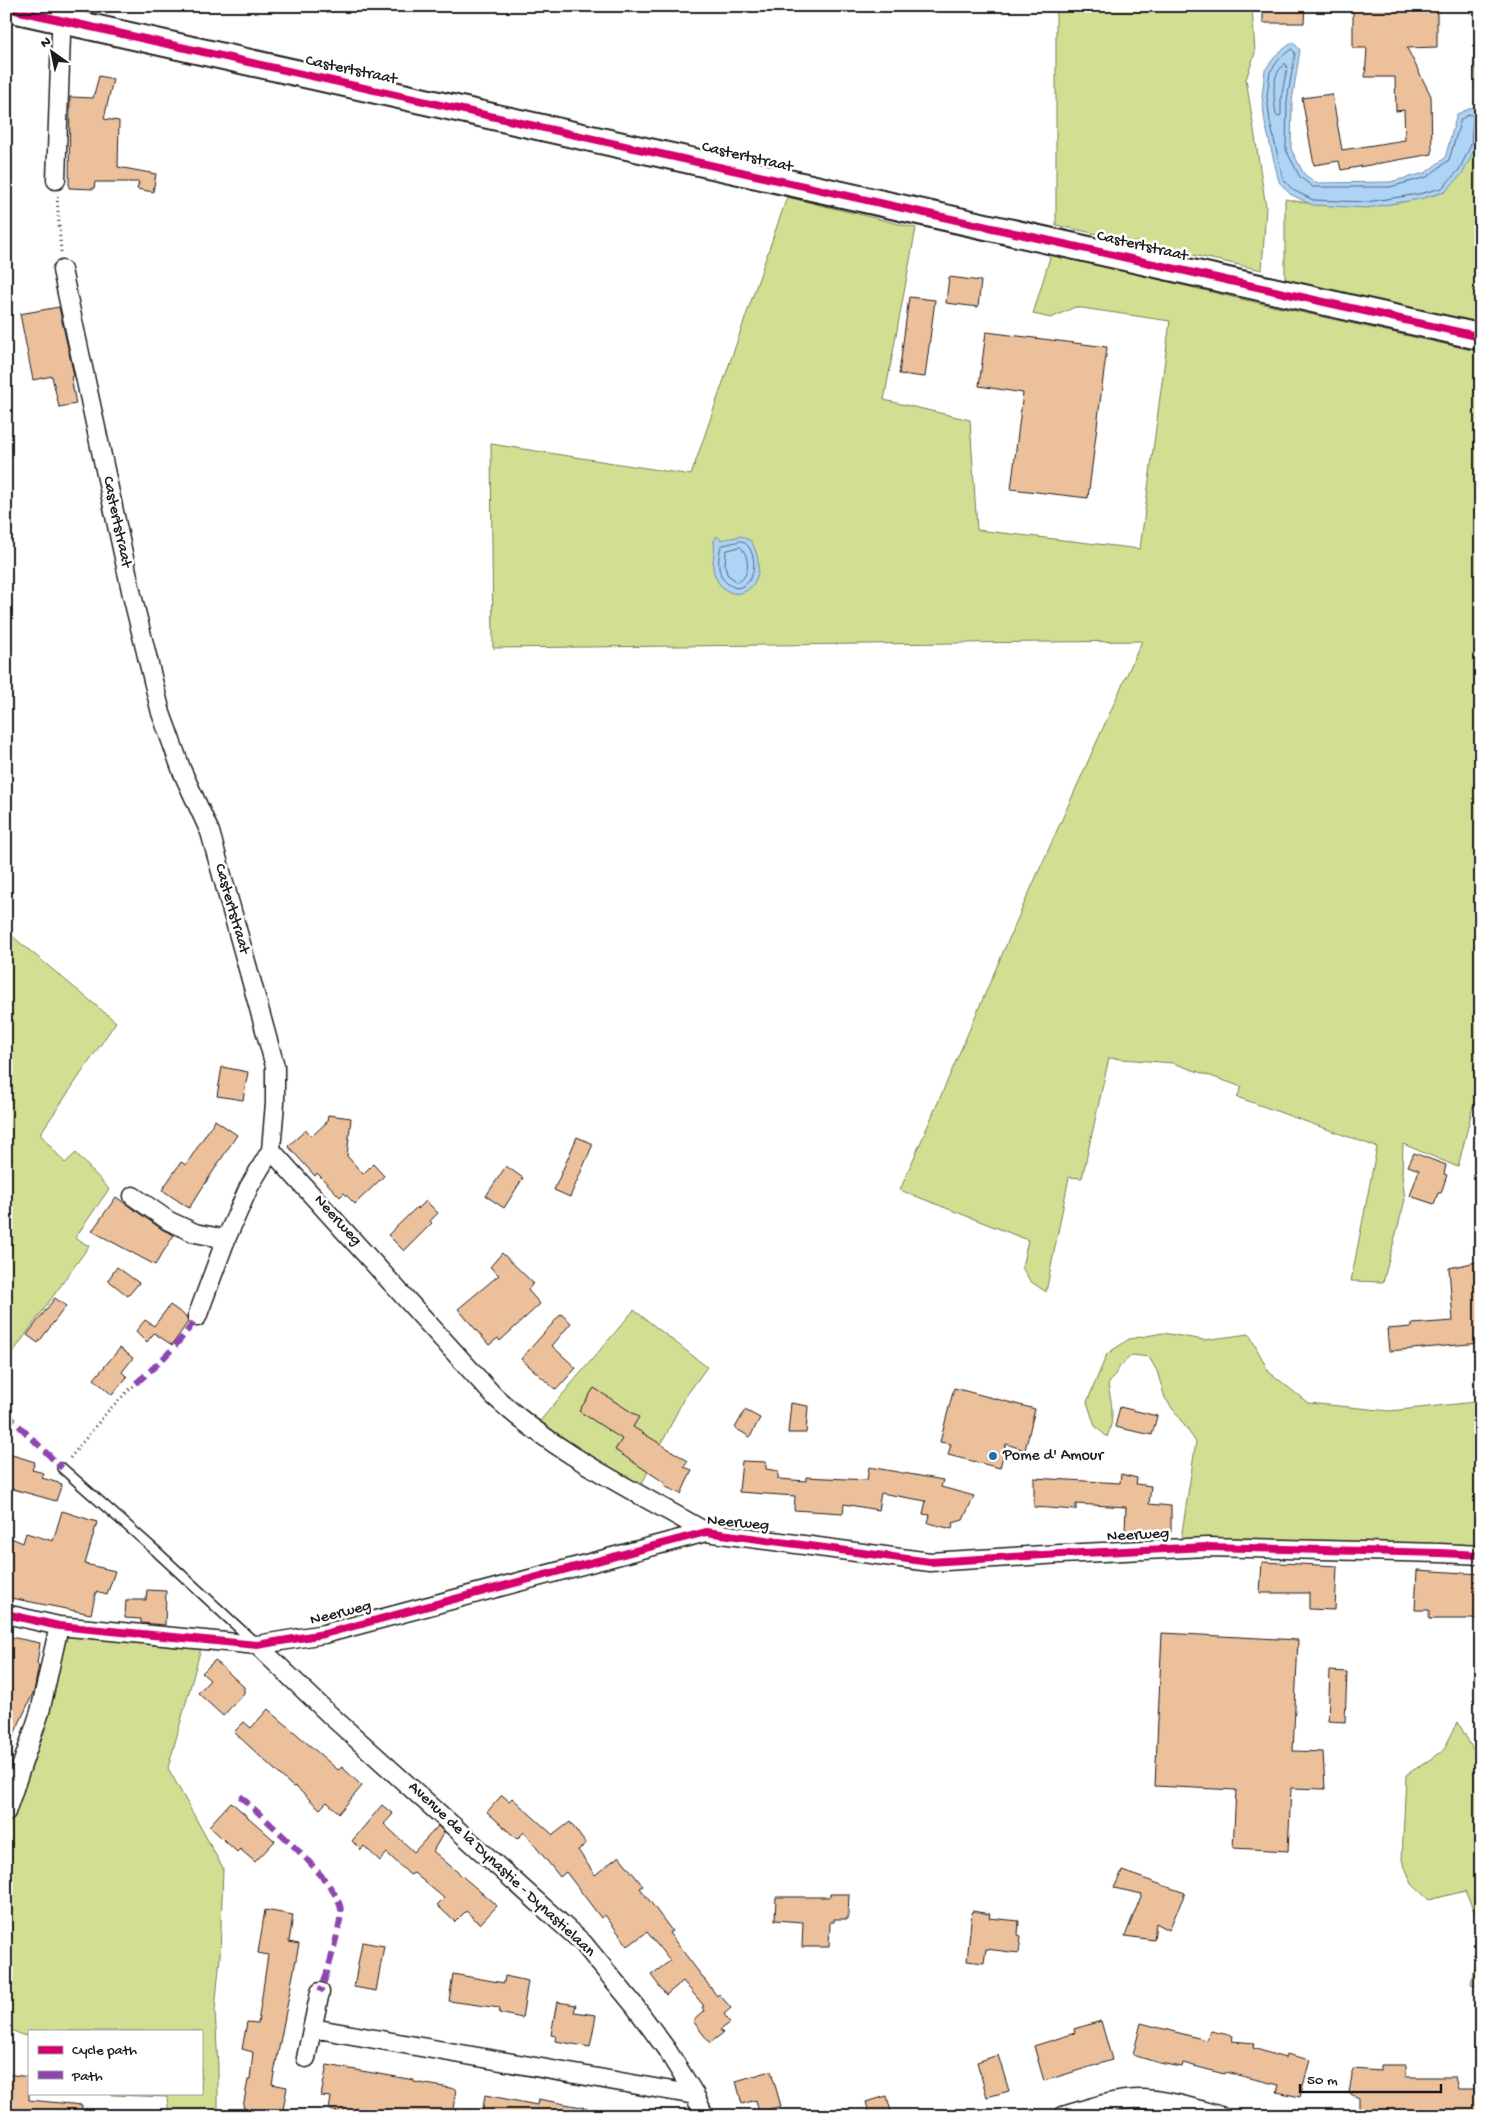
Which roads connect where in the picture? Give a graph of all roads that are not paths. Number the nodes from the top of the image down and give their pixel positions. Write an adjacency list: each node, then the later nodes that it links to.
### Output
1 (6, 8): 2 (main road, Castertstraat)
2 (62, 13): 3 (street); 5 (main road, Castertstraat)
3 (56, 180)
4 (62, 270): 6 (street, Castertstraat)
5 (1481, 338)
6 (271, 1150): 8 (street); 11 (street, Neerweg)
7 (133, 1196): 8 (street)
8 (226, 1239): 9 (street)
9 (197, 1317)
10 (62, 1468): 15 (lane)
11 (706, 1532): 12 (street, Neerweg); 15 (street, Neerweg)
12 (1481, 1555)
13 (6, 1614): 14 (street, Neerweg)
14 (59, 1626): 15 (street, Neerweg); 16 (street)
15 (257, 1645): 20 (street, Avenue de la Dynastie - Dynastielaan)
16 (6, 1812)
17 (320, 1992): 18 (street)
18 (312, 2028): 19 (street); 20 (street)
19 (306, 2058)
20 (695, 2095): 21 (street, Avenue de la Dynastie - Dynastielaan)
21 (704, 2116)
22 (1062, 2116): 23 (street)
23 (1221, 2116)

